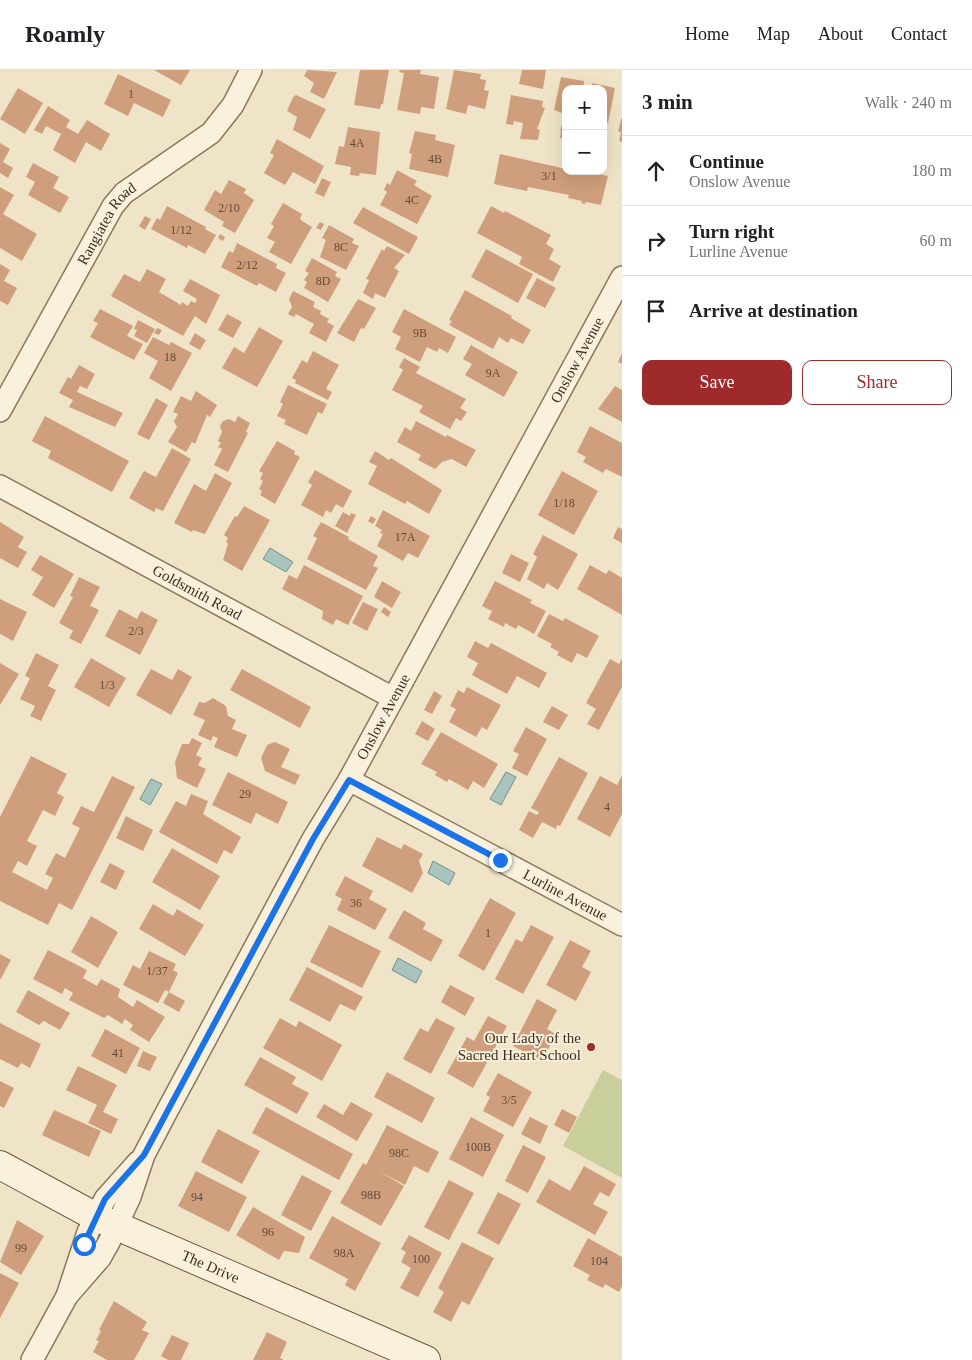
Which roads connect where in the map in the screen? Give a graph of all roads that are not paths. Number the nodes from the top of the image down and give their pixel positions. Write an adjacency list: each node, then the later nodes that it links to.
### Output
1 (251, 70): 3 (street, Rangiatea Road)
2 (622, 277): 5 (street, Onslow Avenue)
3 (0, 411)
4 (0, 486): 5 (street, Goldsmith Road)
5 (393, 698): 6 (street, Onslow Avenue)
6 (349, 780): 7 (street, Lurline Avenue); 9 (street, Onslow Avenue)
7 (622, 924)
8 (0, 1166): 9 (main road, The Drive)
9 (106, 1221): 10 (street, Onslow Avenue); 11 (main road, The Drive)
10 (32, 1360)
11 (426, 1360)

